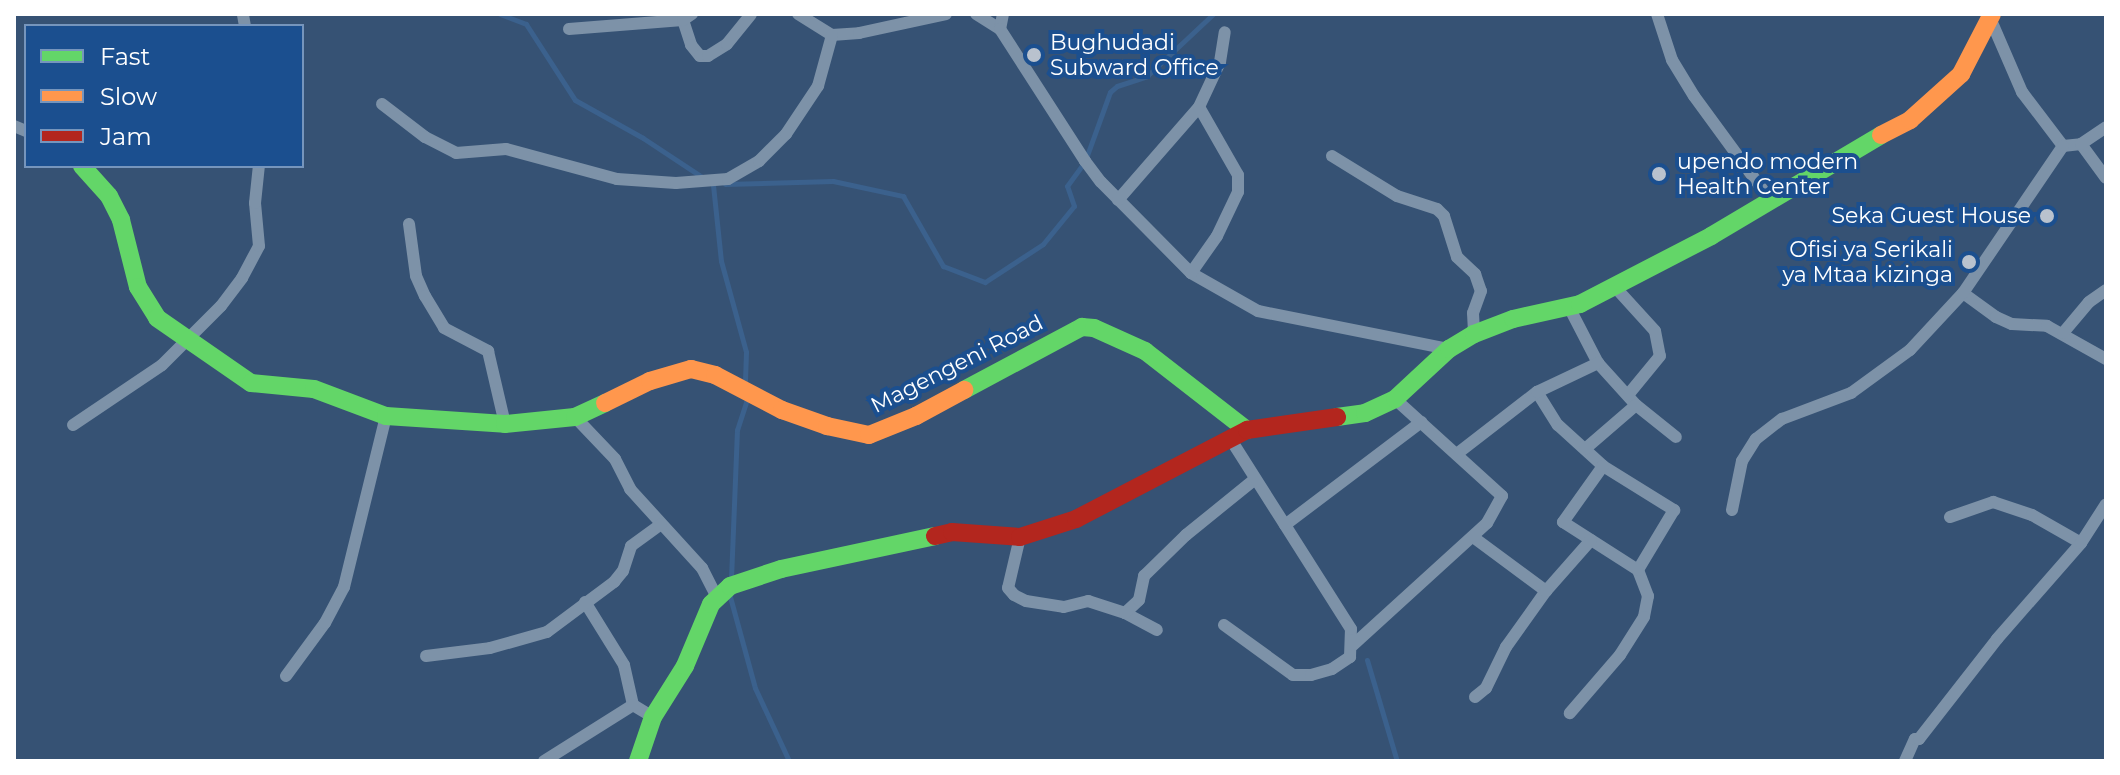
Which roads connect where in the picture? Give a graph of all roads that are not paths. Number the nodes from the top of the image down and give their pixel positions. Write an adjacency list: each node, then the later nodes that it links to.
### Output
1 (751, 14): 8 (street)
2 (798, 14): 12 (street)
3 (946, 14): 12 (street)
4 (976, 14): 10 (street)
5 (1003, 14): 10 (street)
6 (1657, 14): 23 (street)
7 (1991, 16): 17 (street); 23 (street)
8 (687, 17): 9 (street)
9 (569, 29)
10 (1000, 29): 22 (street)
11 (1225, 32): 14 (street)
12 (832, 35): 13 (street)
13 (382, 104)
14 (1199, 107): 22 (street); 25 (street)
15 (2106, 127): 16 (street)
16 (2081, 144): 17 (street); 21 (street)
17 (2063, 146): 28 (street)
18 (1332, 156): 31 (street)
19 (84, 168): 32 (street, Magengeni Road)
20 (259, 168): 32 (street)
21 (2106, 178)
22 (1118, 200): 25 (street)
23 (1770, 200): 26 (street)
24 (409, 224): 42 (street)
25 (1191, 273): 33 (street)
26 (1615, 287): 29 (street); 38 (street)
27 (2106, 290): 30 (street)
28 (1963, 293): 30 (street); 51 (street)
29 (1570, 309): 31 (street); 35 (street)
30 (2063, 333): 34 (street)
31 (1474, 334): 33 (street)
32 (191, 339): 39 (street, Magengeni Road); 43 (street)
33 (1449, 349): 37 (street)
34 (2106, 359)
35 (1598, 363): 36 (street); 38 (street)
36 (1537, 392): 46 (street); 47 (street)
37 (1395, 399): 41 (street); 44 (street)
38 (1632, 400): 45 (street); 46 (street)
39 (386, 416): 42 (street, Magengeni Road); 68 (street)
40 (575, 417): 42 (street, Magengeni Road); 44 (street, Magengeni Road); 53 (street)
41 (1421, 422): 47 (street); 54 (street)
42 (505, 424)
43 (73, 425)
44 (1238, 433): 49 (street); 55 (street)
45 (1676, 437)
46 (1585, 449): 48 (street)
47 (1458, 453): 56 (street)
48 (1603, 466): 57 (street); 59 (street)
49 (1254, 480): 54 (street); 63 (street)
50 (2106, 504): 58 (street)
51 (1732, 510)
52 (1950, 517): 58 (street)
53 (661, 524): 61 (street); 62 (street)
54 (1285, 525): 66 (street)
55 (1020, 537): 61 (street); 63 (street)
56 (1473, 537): 60 (street); 66 (street)
57 (1591, 540): 59 (street); 60 (street)
58 (2081, 543): 75 (street)
59 (1638, 570): 71 (street)
60 (1546, 591): 69 (street)
61 (716, 596): 72 (street)
62 (585, 602): 67 (street); 70 (street)
63 (1125, 613): 65 (street)
64 (1224, 625): 66 (street)
65 (1157, 630)
66 (1353, 645)
67 (426, 656)
68 (286, 676)
69 (1475, 697)
70 (633, 705): 72 (street); 73 (street)
71 (1570, 713)
72 (653, 717): 74 (street)
73 (544, 761)
74 (638, 761)
75 (1905, 761)

